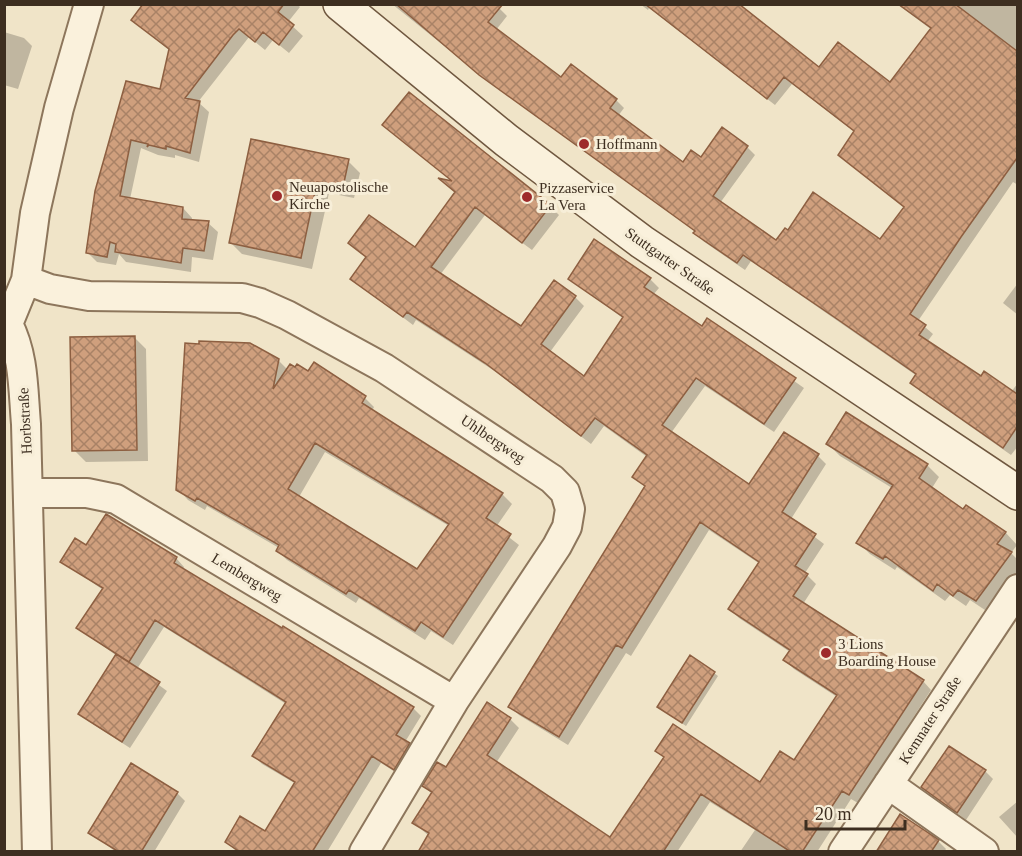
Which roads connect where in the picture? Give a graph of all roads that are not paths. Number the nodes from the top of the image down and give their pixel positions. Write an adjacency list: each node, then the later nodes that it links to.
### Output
1 (89, 4): 3 (street, Horbstraße)
2 (340, 4): 6 (main road, Stuttgarter Straße)
3 (26, 280): 4 (street, Horbstraße); 8 (street, Uhlbergweg)
4 (6, 323): 5 (street, Horbstraße)
5 (28, 493): 8 (street, Lembergweg); 10 (street, Horbstraße)
6 (1017, 494)
7 (1017, 589): 9 (street, Kemnater Straße)
8 (454, 701): 11 (street, Uhlbergweg)
9 (888, 784): 12 (street, Kemnater Straße); 13 (street)
10 (37, 852)
11 (364, 852)
12 (843, 852)
13 (984, 852)

